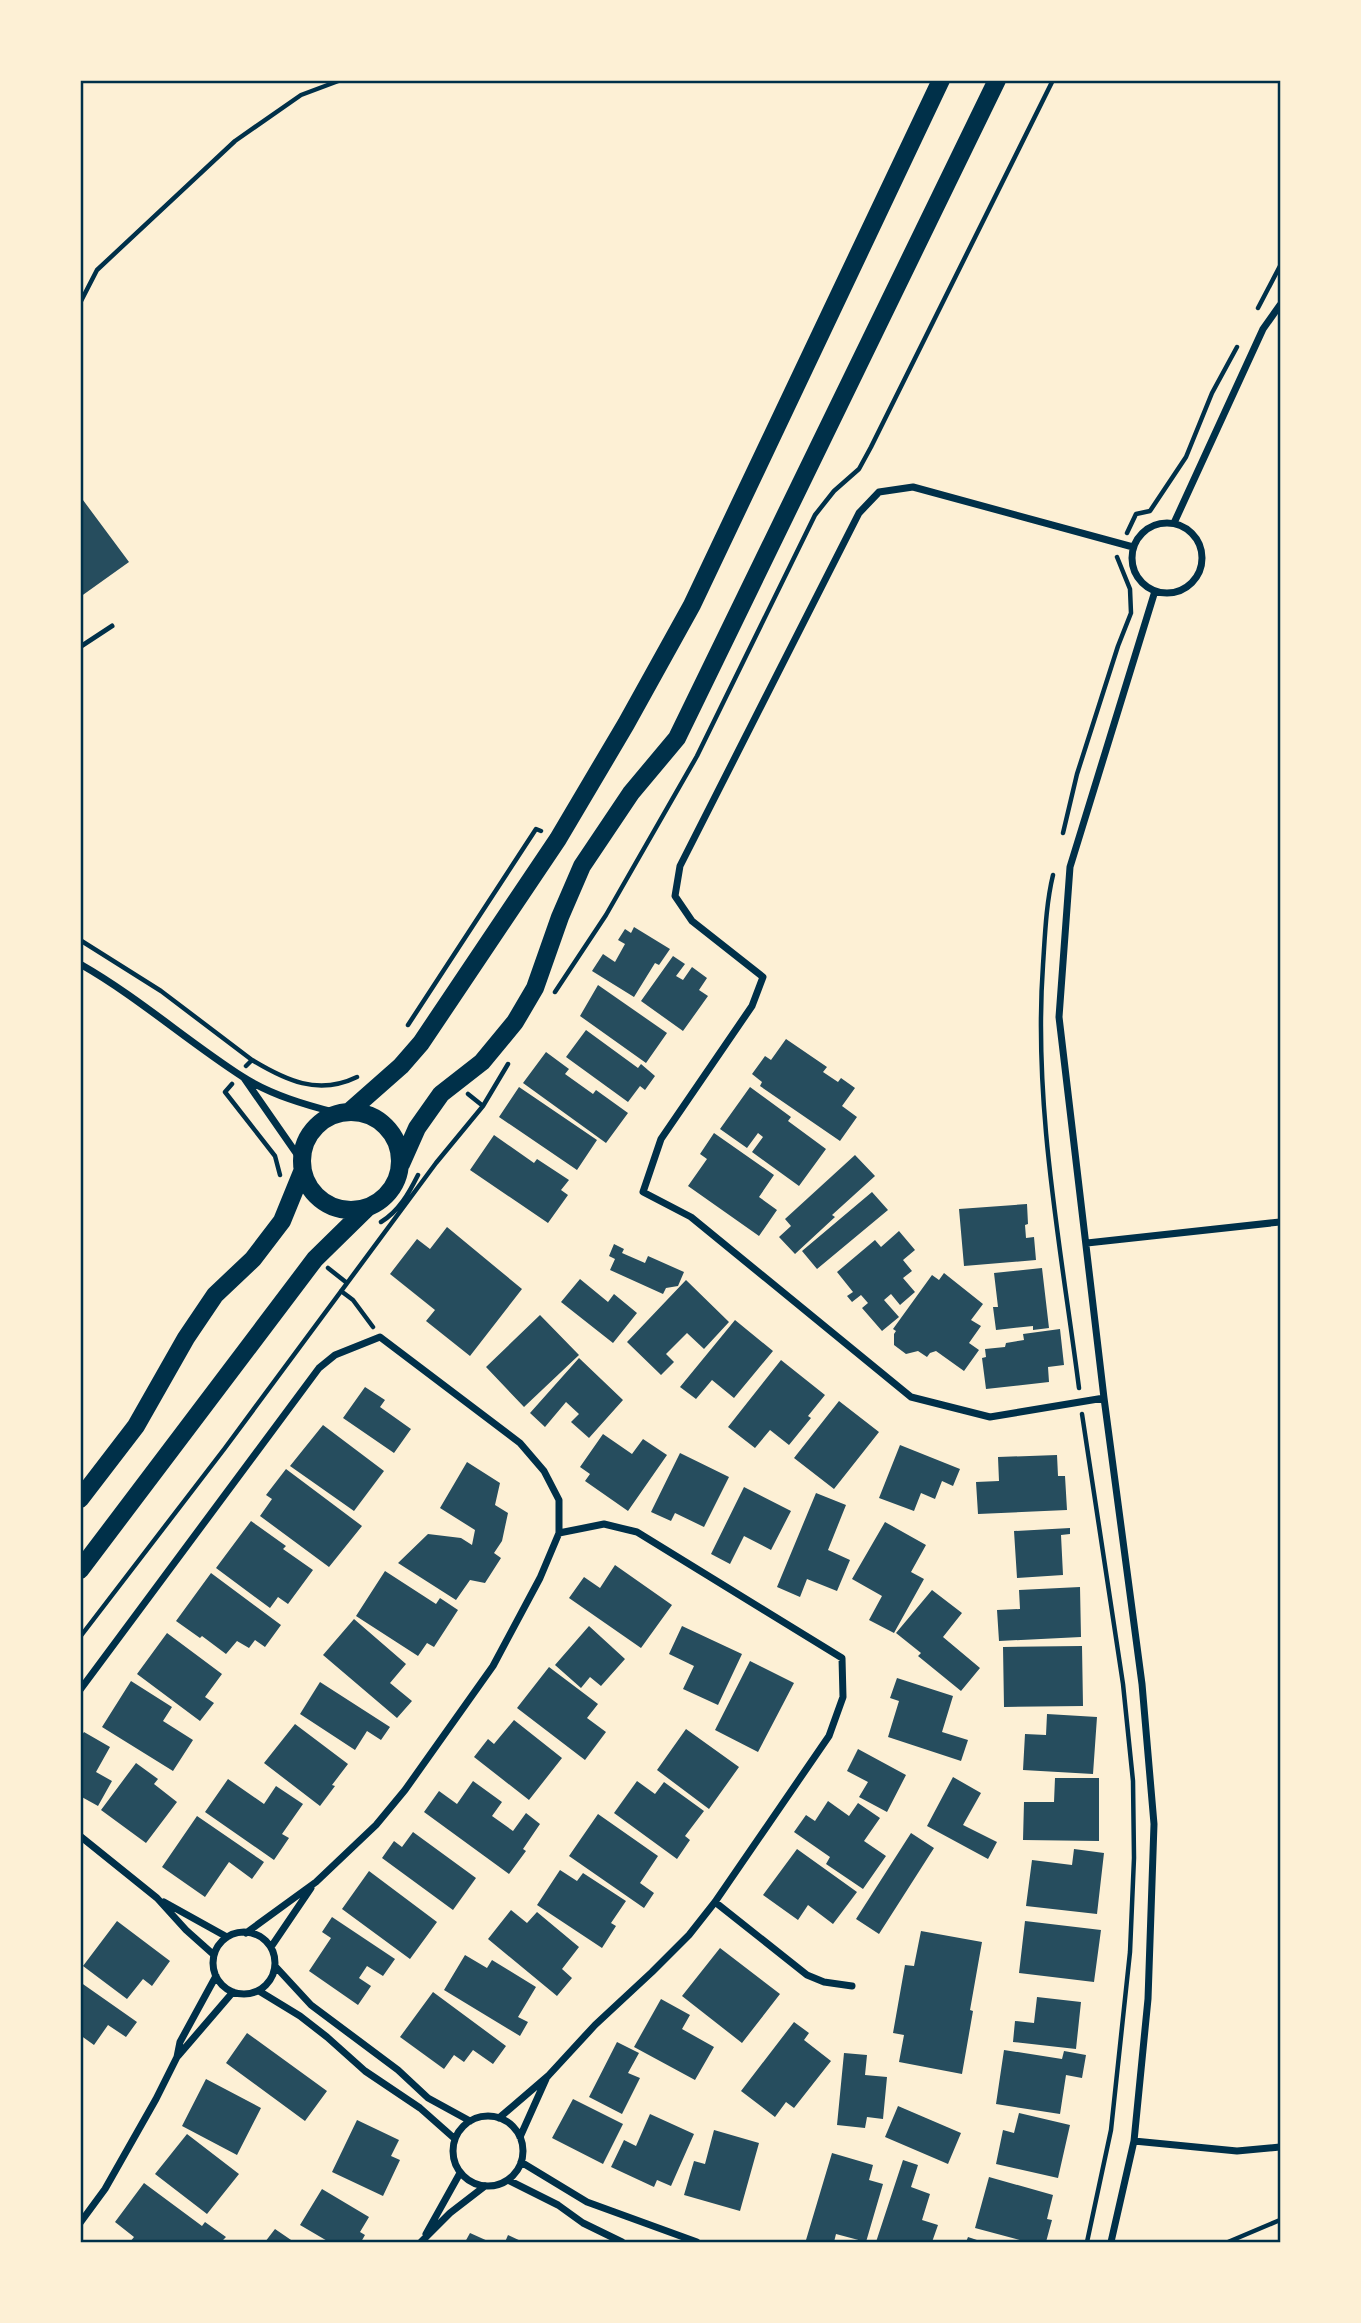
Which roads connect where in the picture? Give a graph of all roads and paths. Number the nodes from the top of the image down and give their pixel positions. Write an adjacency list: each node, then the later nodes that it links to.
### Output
1 (341, 80): 5 (path)
2 (942, 80): 19 (main road)
3 (998, 80): 20 (main road)
4 (1280, 266): 7 (path)
5 (80, 303)
6 (1280, 305): 9 (street)
7 (1256, 312)
8 (1237, 346): 10 (path)
9 (1174, 523): 11 (street); 12 (street)
10 (1121, 545): 11 (street); 27 (street)
11 (1133, 547): 12 (street)
12 (1155, 591): 24 (street)
13 (113, 626): 14 (lane)
14 (80, 647)
15 (80, 940): 17 (path)
16 (80, 964): 18 (street)
17 (252, 1060)
18 (244, 1077): 19 (street); 21 (street)
19 (344, 1112): 20 (main road); 21 (main road)
20 (401, 1164): 22 (main road)
21 (302, 1166): 22 (main road); 28 (main road)
22 (367, 1208): 30 (main road)
23 (1280, 1222): 24 (street)
24 (1087, 1243): 27 (street)
25 (341, 1291): 26 (path)
26 (380, 1336): 29 (street); 31 (street)
27 (1104, 1398): 51 (street)
28 (80, 1499)
29 (559, 1533): 33 (street); 35 (street)
30 (80, 1570)
31 (80, 1690)
32 (80, 1836): 34 (street)
33 (316, 1882): 36 (street); 38 (street)
34 (157, 1898): 37 (street); 39 (street)
35 (715, 1902): 42 (street); 46 (street)
36 (246, 1933): 37 (street); 38 (street)
37 (227, 1937): 39 (street)
38 (271, 1948): 40 (street)
39 (214, 1955): 41 (street)
40 (275, 1966): 43 (street); 48 (street)
41 (216, 1976): 44 (street); 45 (street)
42 (852, 1986)
43 (259, 1991): 44 (street); 50 (street)
44 (233, 1992): 45 (street)
45 (177, 2057): 58 (street)
46 (548, 2076): 47 (street); 49 (street)
47 (499, 2118): 48 (street); 49 (street)
48 (470, 2121): 50 (street)
49 (520, 2137): 53 (street)
50 (455, 2139): 54 (street)
51 (1134, 2141): 52 (street); 62 (street)
52 (1280, 2147)
53 (521, 2162): 55 (street); 61 (street)
54 (460, 2173): 56 (street); 59 (street)
55 (508, 2180): 56 (street); 60 (street)
56 (485, 2186): 59 (street)
57 (1280, 2220): 63 (path)
58 (80, 2223)
59 (422, 2242)
60 (622, 2242)
61 (697, 2242)
62 (1111, 2242)
63 (1227, 2242)

